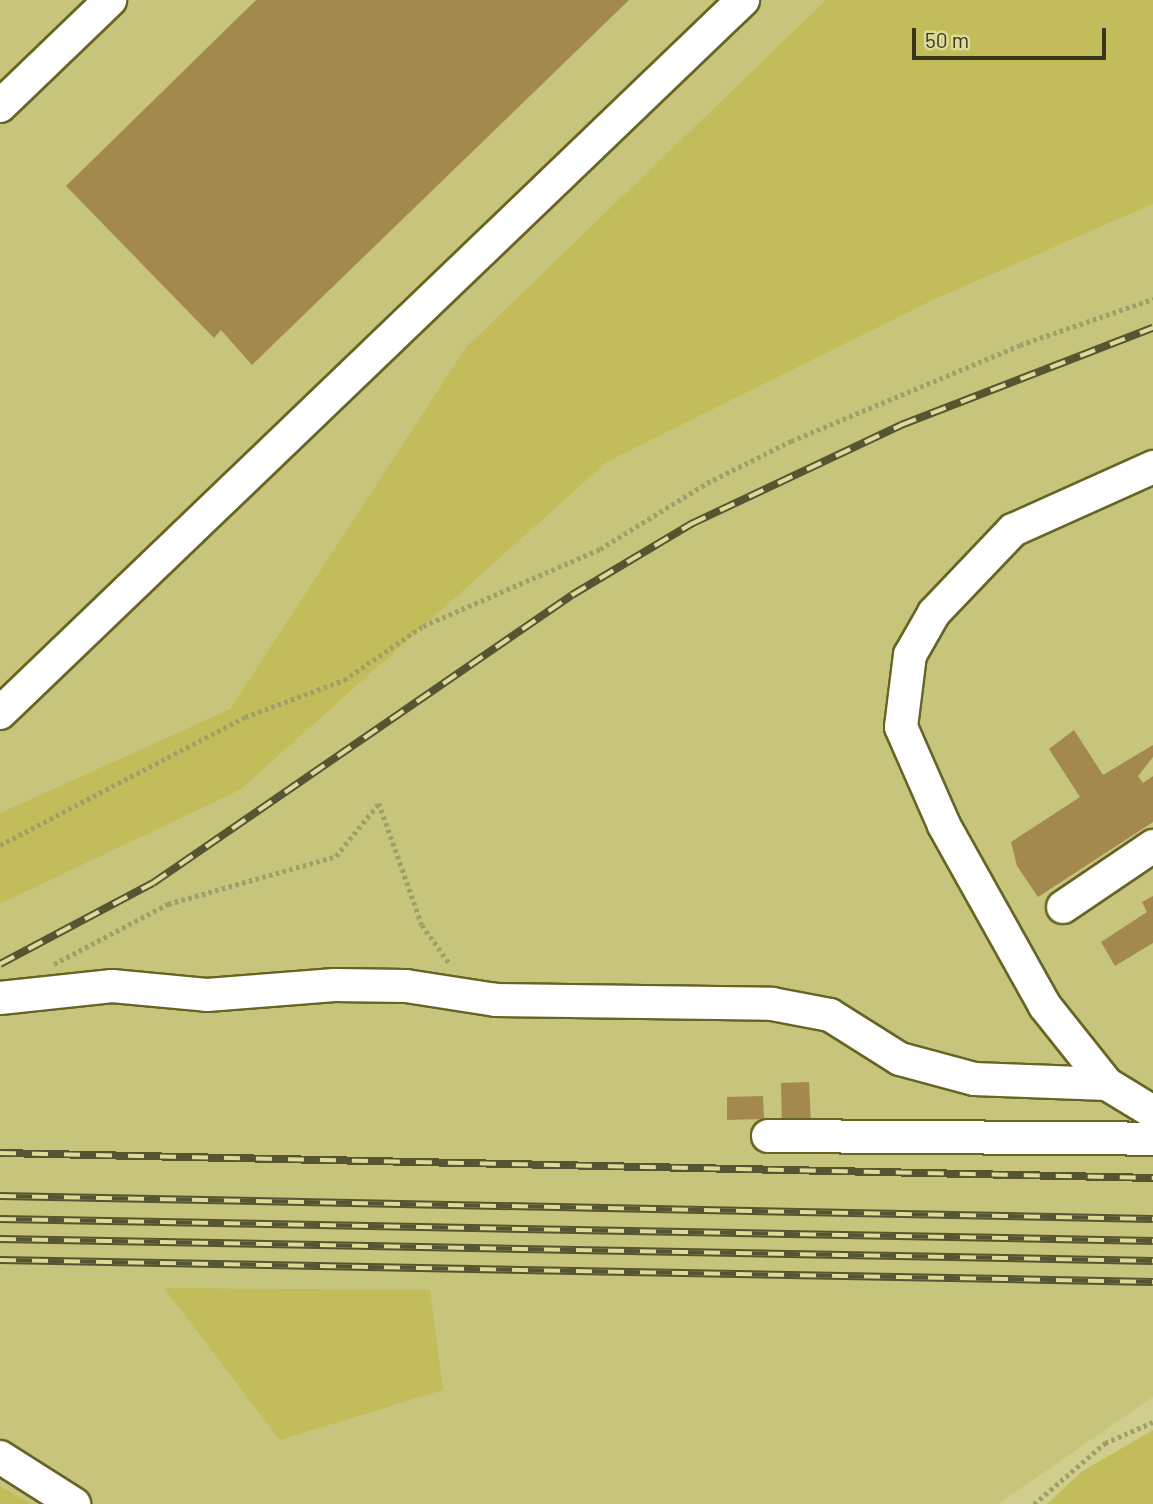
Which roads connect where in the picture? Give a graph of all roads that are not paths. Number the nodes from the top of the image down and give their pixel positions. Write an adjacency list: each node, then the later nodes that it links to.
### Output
1 (110, 0): 3 (street)
2 (743, 0): 5 (street)
3 (0, 106)
4 (1153, 467): 9 (street)
5 (0, 713)
6 (1153, 846): 7 (street)
7 (1063, 907)
8 (8, 995): 9 (street)
9 (1107, 1084): 10 (street)
10 (1153, 1112)
11 (768, 1136): 12 (street)
12 (1153, 1139)
13 (0, 1457): 14 (street)
14 (74, 1504)

